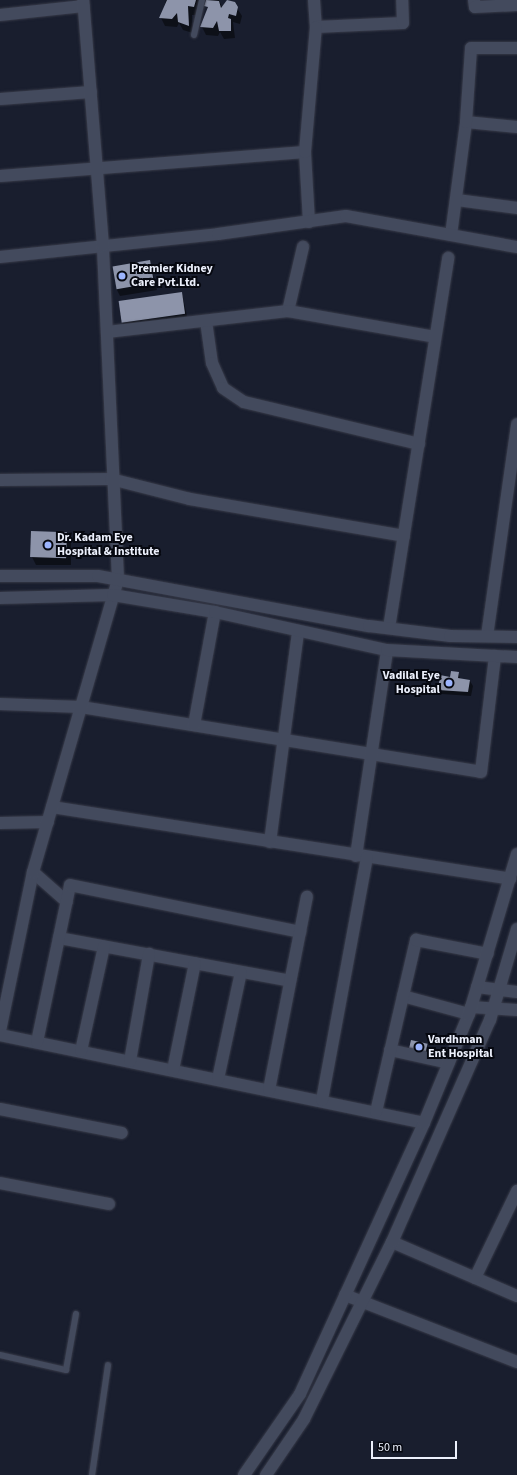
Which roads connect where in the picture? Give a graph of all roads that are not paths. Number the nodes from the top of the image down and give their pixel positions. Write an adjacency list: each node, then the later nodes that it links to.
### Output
1 (202, 0): 9 (lane)
2 (314, 0): 8 (street)
3 (402, 0): 8 (street)
4 (474, 0): 6 (street)
5 (83, 3): 7 (street); 11 (street)
6 (517, 5)
7 (0, 15)
8 (316, 27): 15 (street)
9 (194, 35)
10 (517, 48): 13 (street)
11 (91, 92): 12 (street); 16 (street)
12 (0, 99)
13 (466, 122): 14 (street); 18 (street)
14 (517, 127)
15 (305, 152): 16 (street); 20 (street)
16 (97, 168): 17 (street); 22 (street)
17 (0, 176)
18 (457, 200): 19 (street); 21 (street)
19 (517, 208)
20 (309, 222): 21 (street); 22 (street)
21 (452, 235): 24 (street)
22 (103, 246): 25 (street); 29 (street)
23 (303, 247): 27 (street)
24 (517, 247)
25 (0, 257)
26 (448, 258): 30 (street)
27 (288, 311): 28 (street); 30 (street)
28 (206, 320): 29 (street); 32 (street)
29 (107, 332): 33 (street)
30 (435, 337): 32 (street)
31 (517, 424): 43 (street)
32 (418, 444): 35 (street)
33 (111, 479): 34 (street); 35 (street); 37 (street)
34 (0, 480)
35 (404, 536): 41 (street)
36 (0, 576): 37 (street)
37 (118, 579): 38 (street); 41 (street)
38 (113, 595): 39 (street); 40 (street); 49 (street)
39 (0, 598)
40 (215, 612): 42 (street); 50 (street)
41 (389, 628): 43 (street)
42 (298, 631): 45 (street); 51 (street)
43 (487, 636): 44 (street)
44 (517, 636)
45 (387, 650): 46 (street); 52 (street)
46 (495, 656): 47 (street); 52 (street)
47 (517, 657)
48 (0, 704): 49 (street)
49 (81, 707): 50 (street); 53 (street)
50 (194, 725): 51 (street)
51 (285, 740): 52 (street); 56 (street)
52 (372, 754): 58 (street)
53 (52, 807): 54 (street); 56 (street)
54 (48, 822): 55 (street); 59 (street)
55 (0, 823)
56 (270, 842): 58 (street)
57 (517, 854): 60 (street)
58 (362, 857): 60 (street); 90 (street)
59 (33, 872): 62 (street); 80 (street)
60 (510, 879): 68 (street)
61 (307, 897): 64 (street)
62 (67, 902): 64 (street); 65 (street)
63 (517, 929): 70 (street)
64 (300, 932): 72 (street)
65 (59, 938): 66 (street); 82 (street)
66 (104, 946): 67 (street); 84 (street)
67 (149, 954): 69 (street); 85 (street)
68 (488, 954): 73 (street); 76 (street)
69 (195, 963): 71 (street); 87 (street)
70 (512, 963): 74 (street)
71 (241, 972): 72 (street); 88 (street)
72 (290, 981): 89 (street)
73 (478, 987): 74 (street); 78 (street)
74 (500, 990): 75 (street); 77 (street)
75 (517, 992)
76 (403, 996): 78 (street); 83 (street)
77 (494, 1009): 78 (street); 79 (street); 98 (street)
78 (470, 1010): 86 (street)
79 (517, 1010)
80 (0, 1031)
81 (0, 1034): 82 (street)
82 (37, 1042): 84 (street)
83 (390, 1050): 86 (street); 92 (street)
84 (81, 1051): 85 (street)
85 (130, 1061): 87 (street)
86 (448, 1063): 93 (street)
87 (174, 1070): 88 (street)
88 (218, 1079): 89 (street)
89 (269, 1090): 90 (street)
90 (322, 1100): 92 (street)
91 (0, 1109): 94 (street)
92 (376, 1112): 93 (street)
93 (424, 1123): 100 (street)
94 (122, 1133)
95 (0, 1183): 97 (street)
96 (517, 1191): 99 (street)
97 (109, 1204)
98 (392, 1242): 99 (street); 102 (street)
99 (474, 1278): 101 (street)
100 (345, 1294): 102 (street); 108 (street)
101 (517, 1296)
102 (362, 1302): 105 (street); 109 (street)
103 (76, 1314): 104 (lane)
104 (0, 1355)
105 (517, 1362)
106 (108, 1365): 107 (lane)
107 (92, 1475)
108 (244, 1475)
109 (266, 1475)

